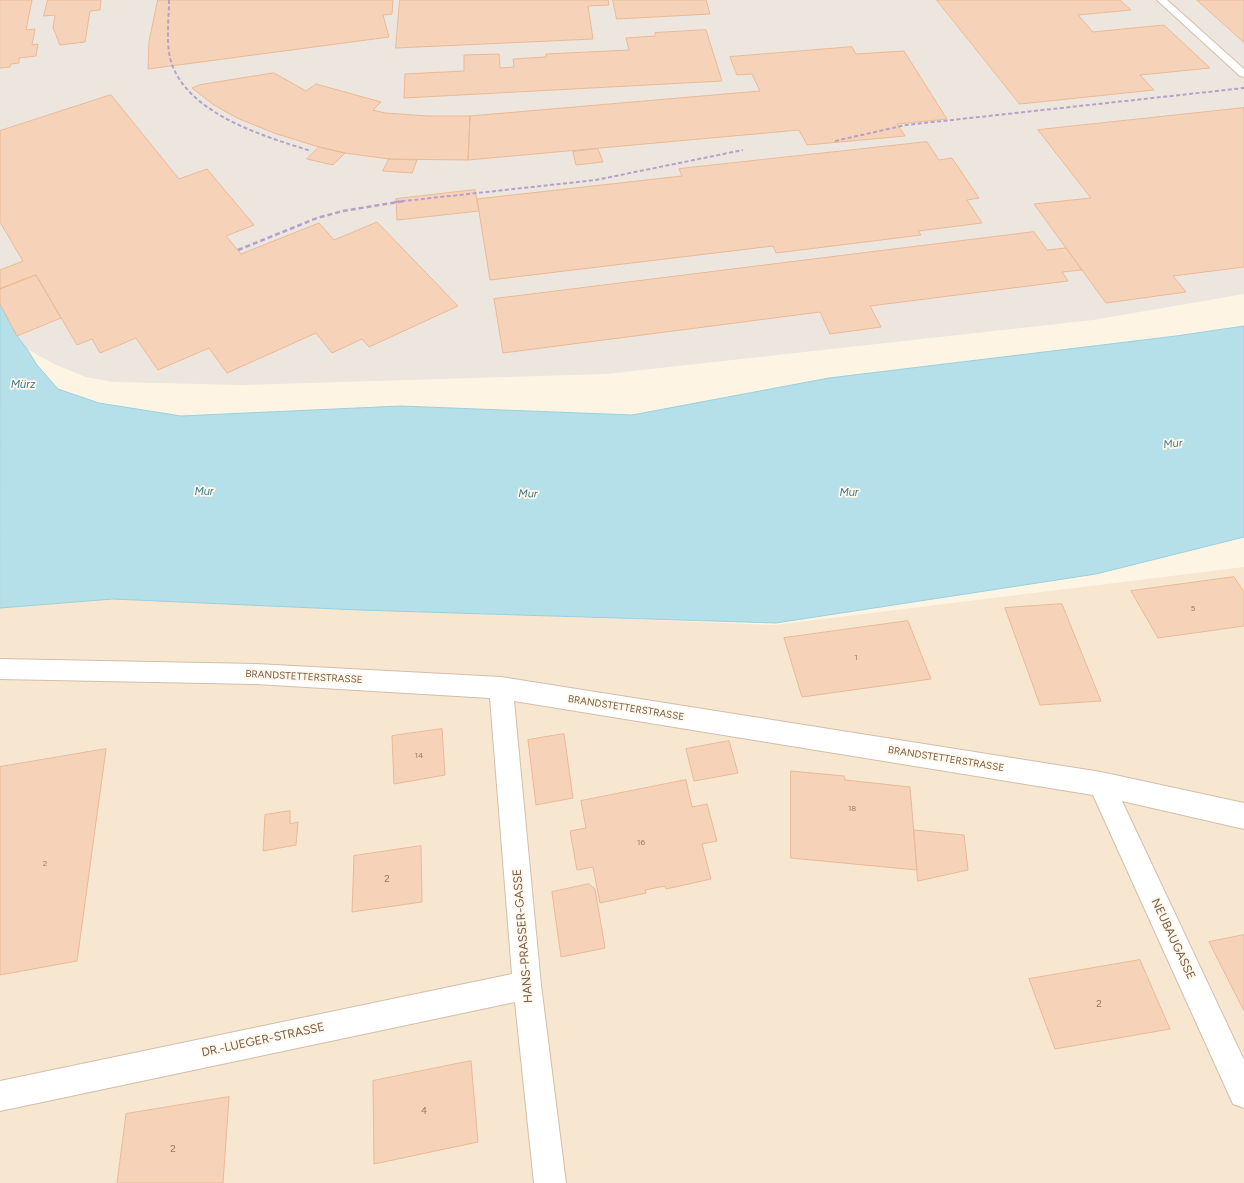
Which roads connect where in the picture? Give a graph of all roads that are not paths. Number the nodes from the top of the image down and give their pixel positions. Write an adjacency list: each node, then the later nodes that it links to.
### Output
1 (1162, 0): 2 (lane)
2 (1244, 74)
3 (0, 669): 4 (street, BRANDSTETTERSTRASSE)
4 (501, 688): 5 (street, BRANDSTETTERSTRASSE); 7 (street, HANS-PRASSER-GASSE)
5 (1101, 784): 6 (street, BRANDSTETTERSTRASSE); 8 (street, NEUBAUGASSE)
6 (1244, 816)
7 (527, 985): 9 (street, DR.-LUEGER-STRASSE); 10 (street, HANS-PRASSER-GASSE)
8 (1244, 1093)
9 (0, 1096)
10 (550, 1183)

